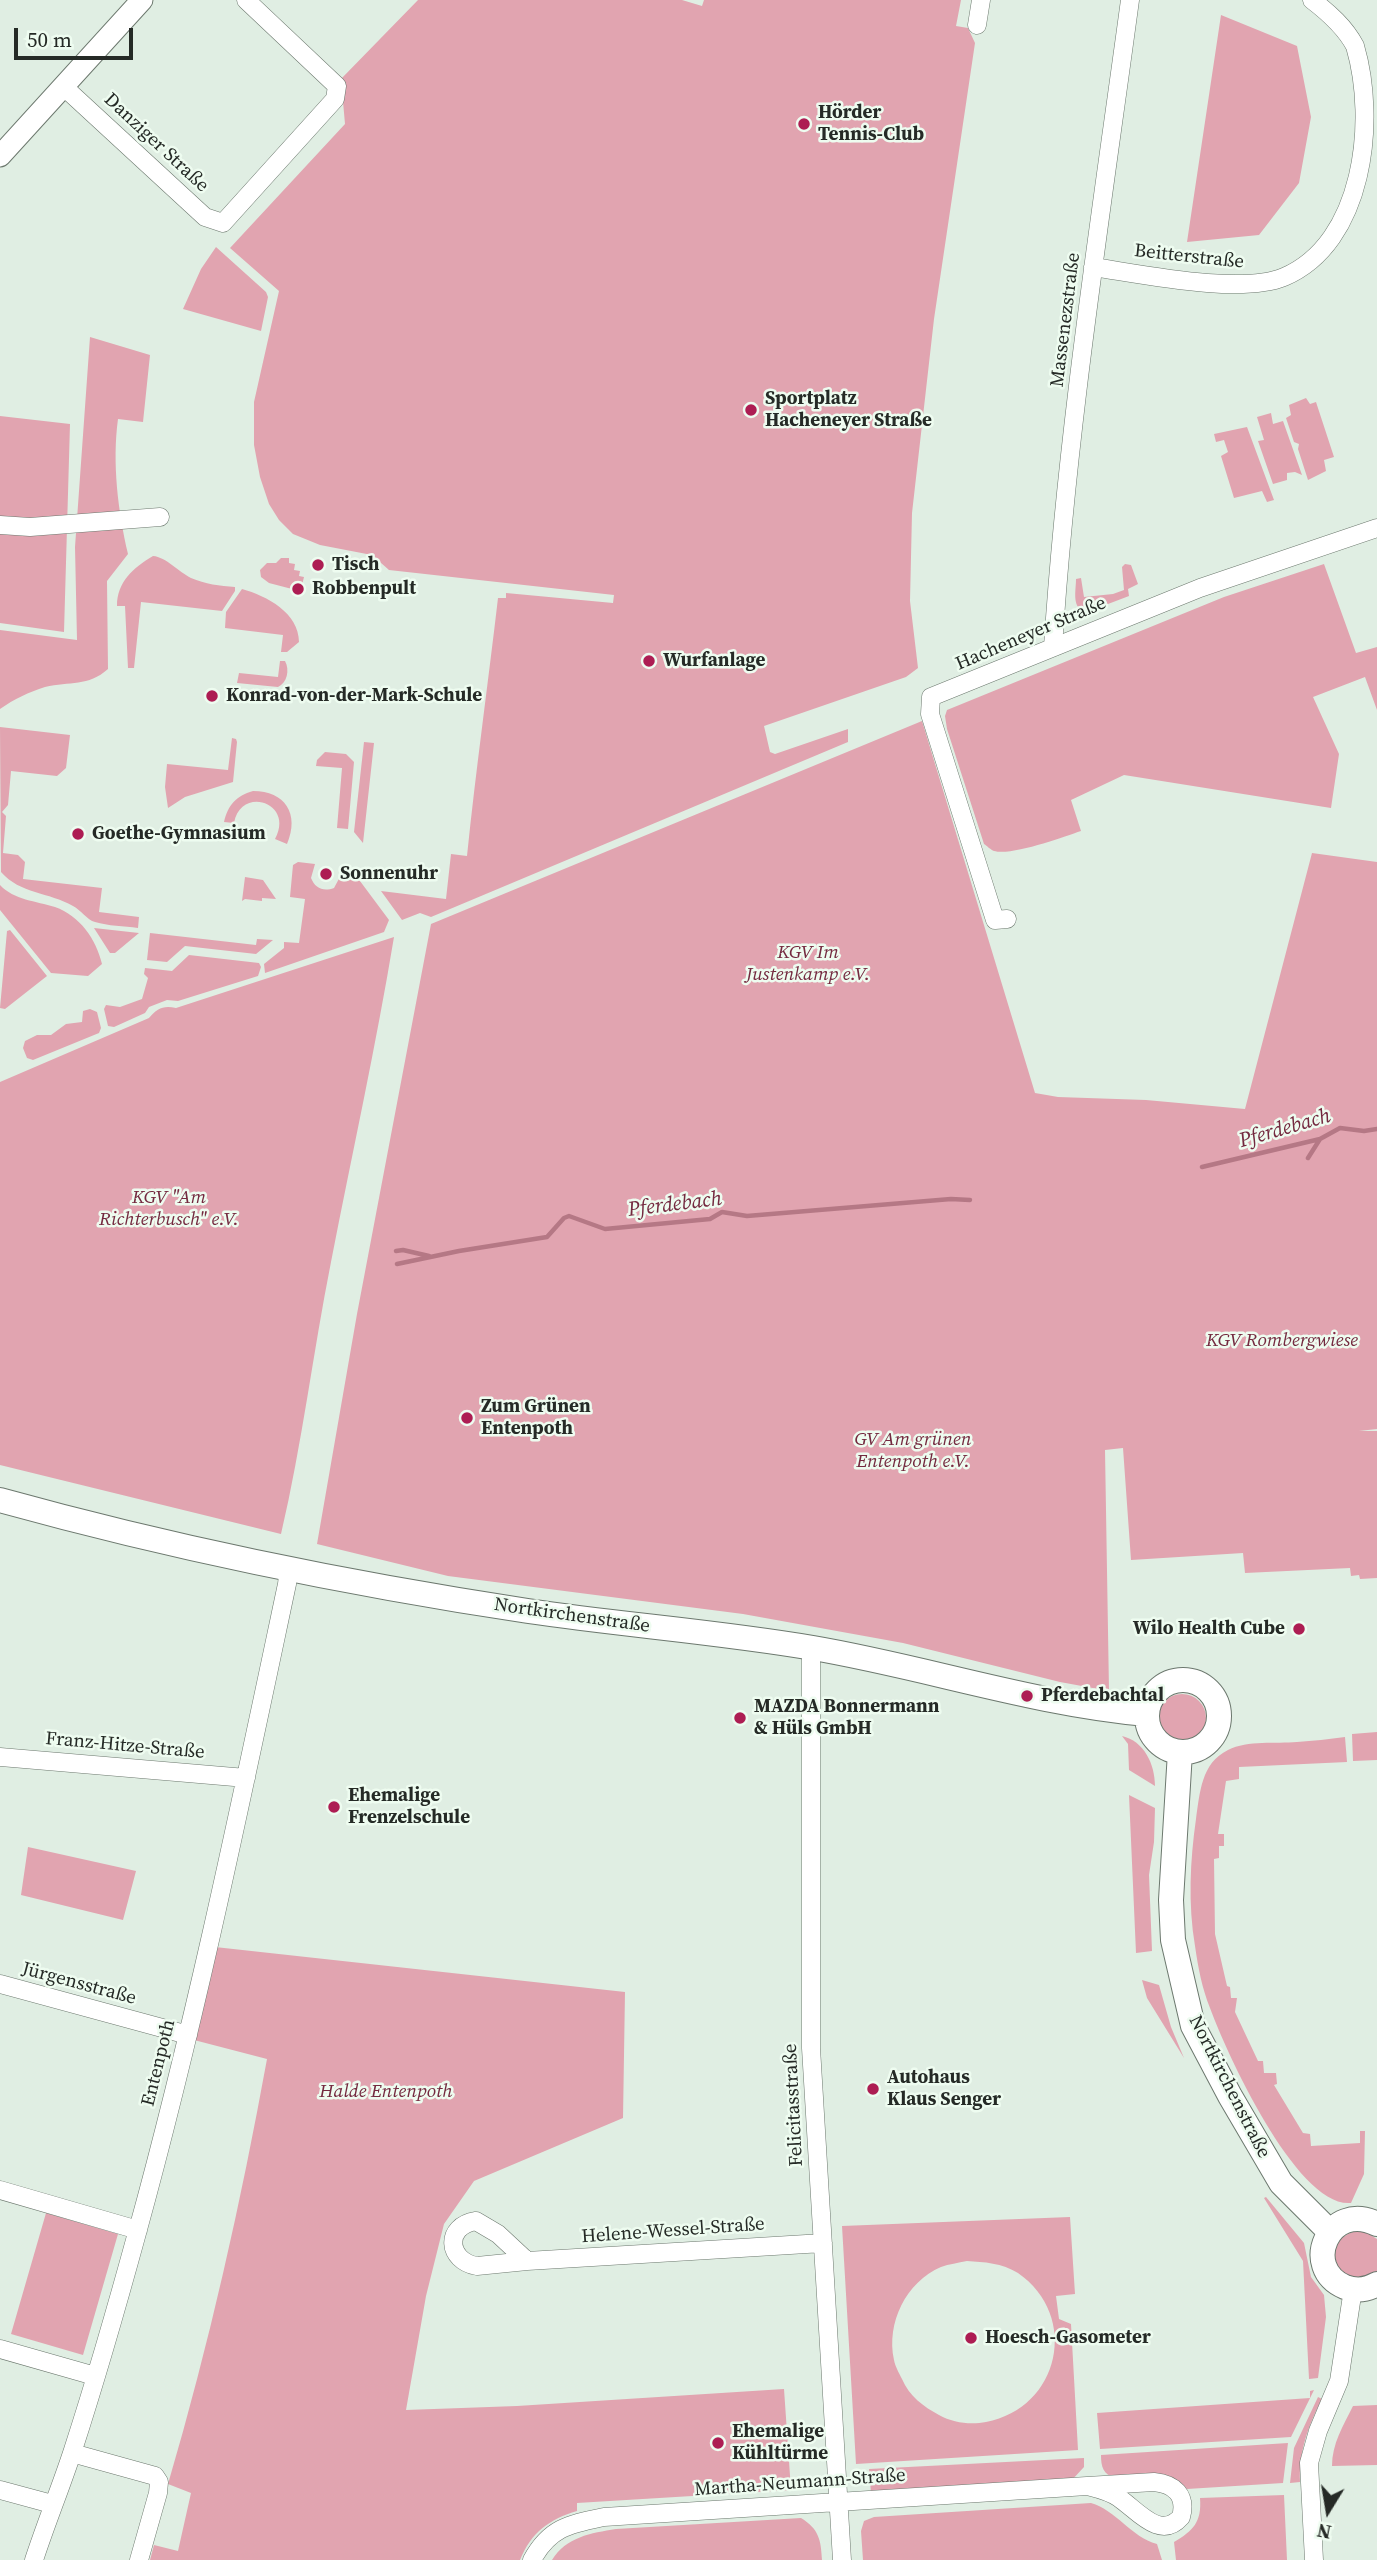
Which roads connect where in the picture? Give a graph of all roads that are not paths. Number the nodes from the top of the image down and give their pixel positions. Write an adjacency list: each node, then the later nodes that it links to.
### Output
1 (142, 0): 7 (street)
2 (246, 0): 7 (street, Danziger Straße)
3 (981, 0): 6 (street)
4 (1130, 0): 9 (street, Massenezstraße)
5 (1312, 0): 9 (street, Beitterstraße)
6 (977, 25)
7 (64, 86): 8 (street)
8 (0, 156)
9 (1093, 267): 13 (street, Massenezstraße)
10 (160, 517): 11 (street)
11 (0, 525)
12 (1377, 528): 13 (street, Hacheneyer Straße)
13 (1053, 648): 14 (street, Hacheneyer Straße)
14 (1007, 919)
15 (0, 1500): 16 (main road, Nortkirchenstraße)
16 (289, 1567): 17 (main road, Nortkirchenstraße); 21 (street, Entenpoth)
17 (811, 1648): 18 (main road, Nortkirchenstraße); 28 (street, Felicitasstraße)
18 (1147, 1714): 19 (main road); 19 (main road)
19 (1180, 1752): 27 (main road, Nortkirchenstraße)
20 (0, 1757): 21 (street, Franz-Hitze-Straße)
21 (246, 1778): 23 (street, Entenpoth)
22 (0, 1984): 23 (street, Jürgensstraße)
23 (188, 2035): 26 (street, Entenpoth)
24 (0, 2190): 26 (street)
25 (1377, 2224): 27 (main road)
26 (138, 2230): 32 (street, Entenpoth)
27 (1330, 2232): 30 (main road)
28 (823, 2243): 29 (street, Helene-Wessel-Straße); 36 (street, Felicitasstraße)
29 (527, 2261)
30 (1365, 2287): 42 (street)
31 (0, 2349): 32 (street)
32 (95, 2376): 33 (street, Entenpoth)
33 (72, 2453): 37 (street, Entenpoth); 39 (street)
34 (1087, 2486): 34 (street, Martha-Neumann-Straße); 36 (street, Martha-Neumann-Straße)
35 (0, 2490): 37 (street)
36 (839, 2502): 40 (street, Martha-Neumann-Straße); 41 (street, Felicitasstraße)
37 (52, 2504): 38 (street, Entenpoth)
38 (34, 2560)
39 (139, 2560)
40 (533, 2560)
41 (842, 2560)
42 (1314, 2560)

